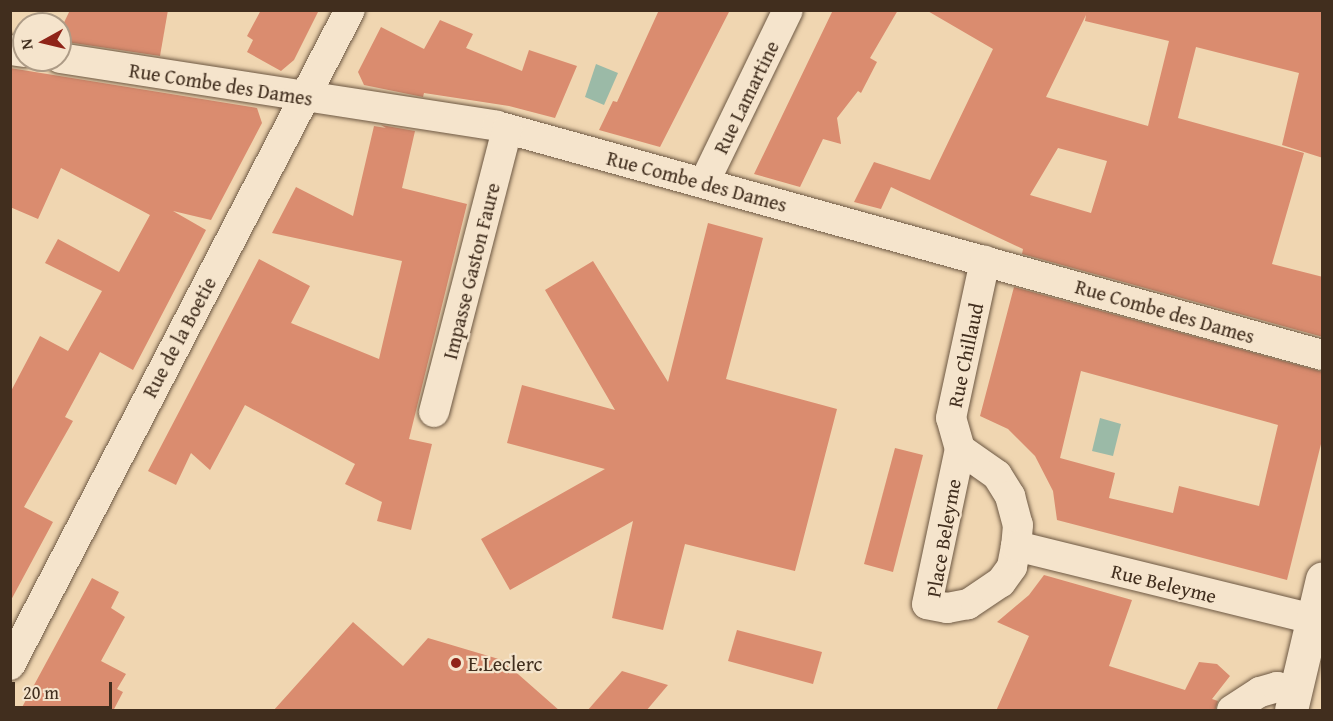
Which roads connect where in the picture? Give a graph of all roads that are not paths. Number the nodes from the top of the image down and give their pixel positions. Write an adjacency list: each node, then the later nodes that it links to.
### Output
1 (350, 10): 4 (street, Rue de la Boetie)
2 (788, 10): 6 (street, Rue Lamartine)
3 (72, 60): 4 (street, Rue Combe des Dames)
4 (304, 97): 5 (street, Rue Combe des Dames); 14 (street, Rue de la Boetie)
5 (507, 129): 6 (street, Rue Combe des Dames); 9 (street, Impasse Gaston Faure)
6 (704, 183): 7 (street, Rue Combe des Dames)
7 (985, 261): 8 (street, Rue Combe des Dames); 10 (street, Rue Chillaud)
8 (1323, 355)
9 (434, 412)
10 (960, 448): 11 (street, Place Beleyme); 11 (street, Place Beleyme)
11 (1016, 546): 13 (street, Rue Beleyme)
12 (1323, 579): 13 (main road)
13 (1313, 619): 15 (main road)
14 (10, 665)
15 (1294, 701): 16 (street)
16 (1232, 711)

